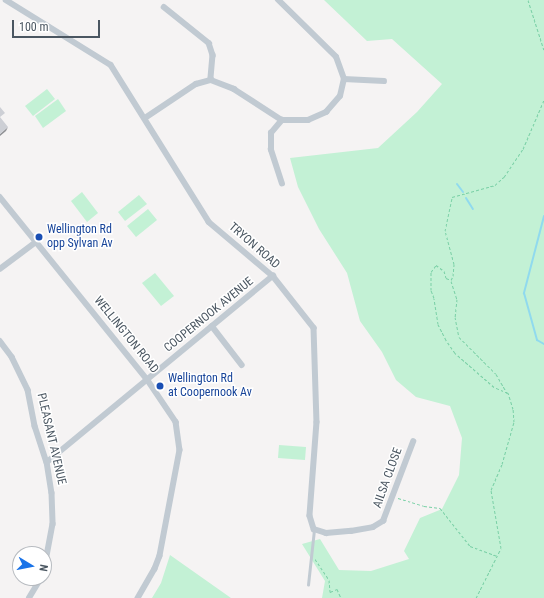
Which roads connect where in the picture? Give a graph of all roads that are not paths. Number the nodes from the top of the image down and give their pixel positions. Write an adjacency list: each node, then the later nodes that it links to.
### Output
1 (6, 0): 7 (street, TRYON ROAD)
2 (278, 0): 4 (street)
3 (164, 7): 5 (street)
4 (344, 79): 6 (street); 8 (street)
5 (211, 80): 7 (street); 8 (street)
6 (384, 81)
7 (145, 118): 13 (street, TRYON ROAD)
8 (282, 120): 9 (street)
9 (282, 184)
10 (0, 197): 11 (street, WELLINGTON ROAD)
11 (36, 242): 12 (street); 17 (street, WELLINGTON ROAD)
12 (0, 269)
13 (273, 276): 14 (street, COOPERNOOK AVENUE); 20 (street, TRYON ROAD)
14 (212, 326): 16 (street); 17 (street, COOPERNOOK AVENUE)
15 (0, 341): 19 (street, PLEASANT AVENUE)
16 (242, 365)
17 (148, 379): 19 (street, COOPERNOOK AVENUE); 25 (street, WELLINGTON ROAD)
18 (413, 442): 20 (street, AILSA CLOSE)
19 (47, 462): 21 (street, PLEASANT AVENUE)
20 (314, 529): 22 (lane, TRYON ROAD)
21 (49, 546)
22 (308, 585)
23 (36, 586): 24 (street)
24 (29, 598)
25 (138, 598)

